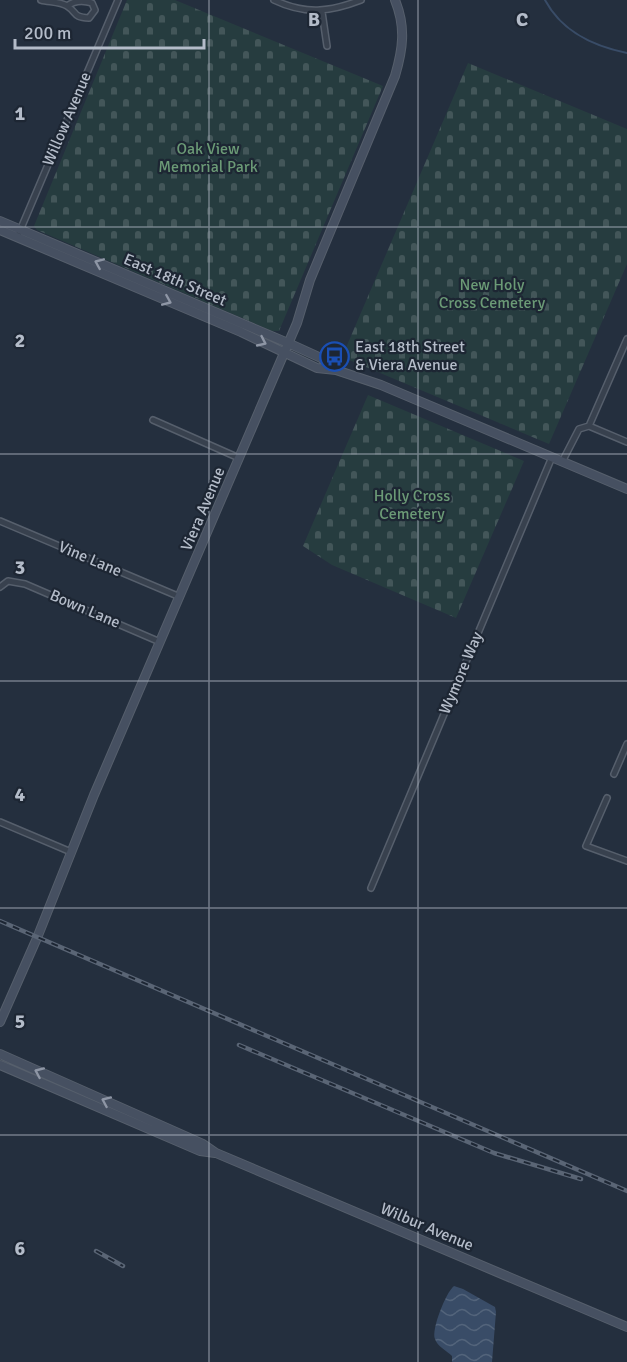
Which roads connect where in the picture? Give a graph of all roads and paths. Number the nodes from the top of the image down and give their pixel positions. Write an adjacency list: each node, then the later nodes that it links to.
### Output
1 (41, 0): 6 (street)
2 (118, 0): 11 (street, Willow Avenue)
3 (274, 0): 7 (street)
4 (361, 0): 7 (street)
5 (395, 0): 13 (main road, Viera Avenue)
6 (67, 6): 6 (street)
7 (322, 12): 8 (street)
8 (327, 46)
9 (0, 221): 11 (main road, East 18th Street)
10 (0, 231): 11 (main road, East 18th Street)
11 (19, 233): 13 (main road, East 18th Street, one-way to 11); 14 (main road, East 18th Street, one-way to 14)
12 (627, 339): 17 (street)
13 (288, 343): 14 (main road, Viera Avenue); 15 (main road, East 18th Street)
14 (284, 352): 15 (main road, East 18th Street); 19 (main road, Viera Avenue)
15 (336, 370): 20 (main road, East 18th Street)
16 (153, 420): 19 (street)
17 (589, 426): 18 (street); 21 (street)
18 (627, 442)
19 (239, 458): 25 (main road, Viera Avenue)
20 (552, 458): 21 (main road, East 18th Street); 33 (street, Wymore Way)
21 (562, 462): 22 (main road, East 18th Street)
22 (627, 489)
23 (0, 521): 25 (street, Vine Lane)
24 (0, 587): 26 (street, Bown Lane)
25 (180, 597): 26 (main road, Viera Avenue)
26 (160, 642): 31 (main road, Viera Avenue)
27 (627, 744): 28 (street)
28 (614, 774)
29 (607, 798): 32 (street)
30 (0, 822): 31 (street)
31 (70, 852): 34 (main road, Viera Avenue)
32 (627, 861)
33 (371, 888)
34 (0, 1022)
35 (0, 1054): 37 (main road, Wilbur Avenue, one-way to 35)
36 (0, 1065): 37 (main road, Wilbur Avenue)
37 (216, 1153): 38 (main road, Wilbur Avenue)
38 (627, 1327)

